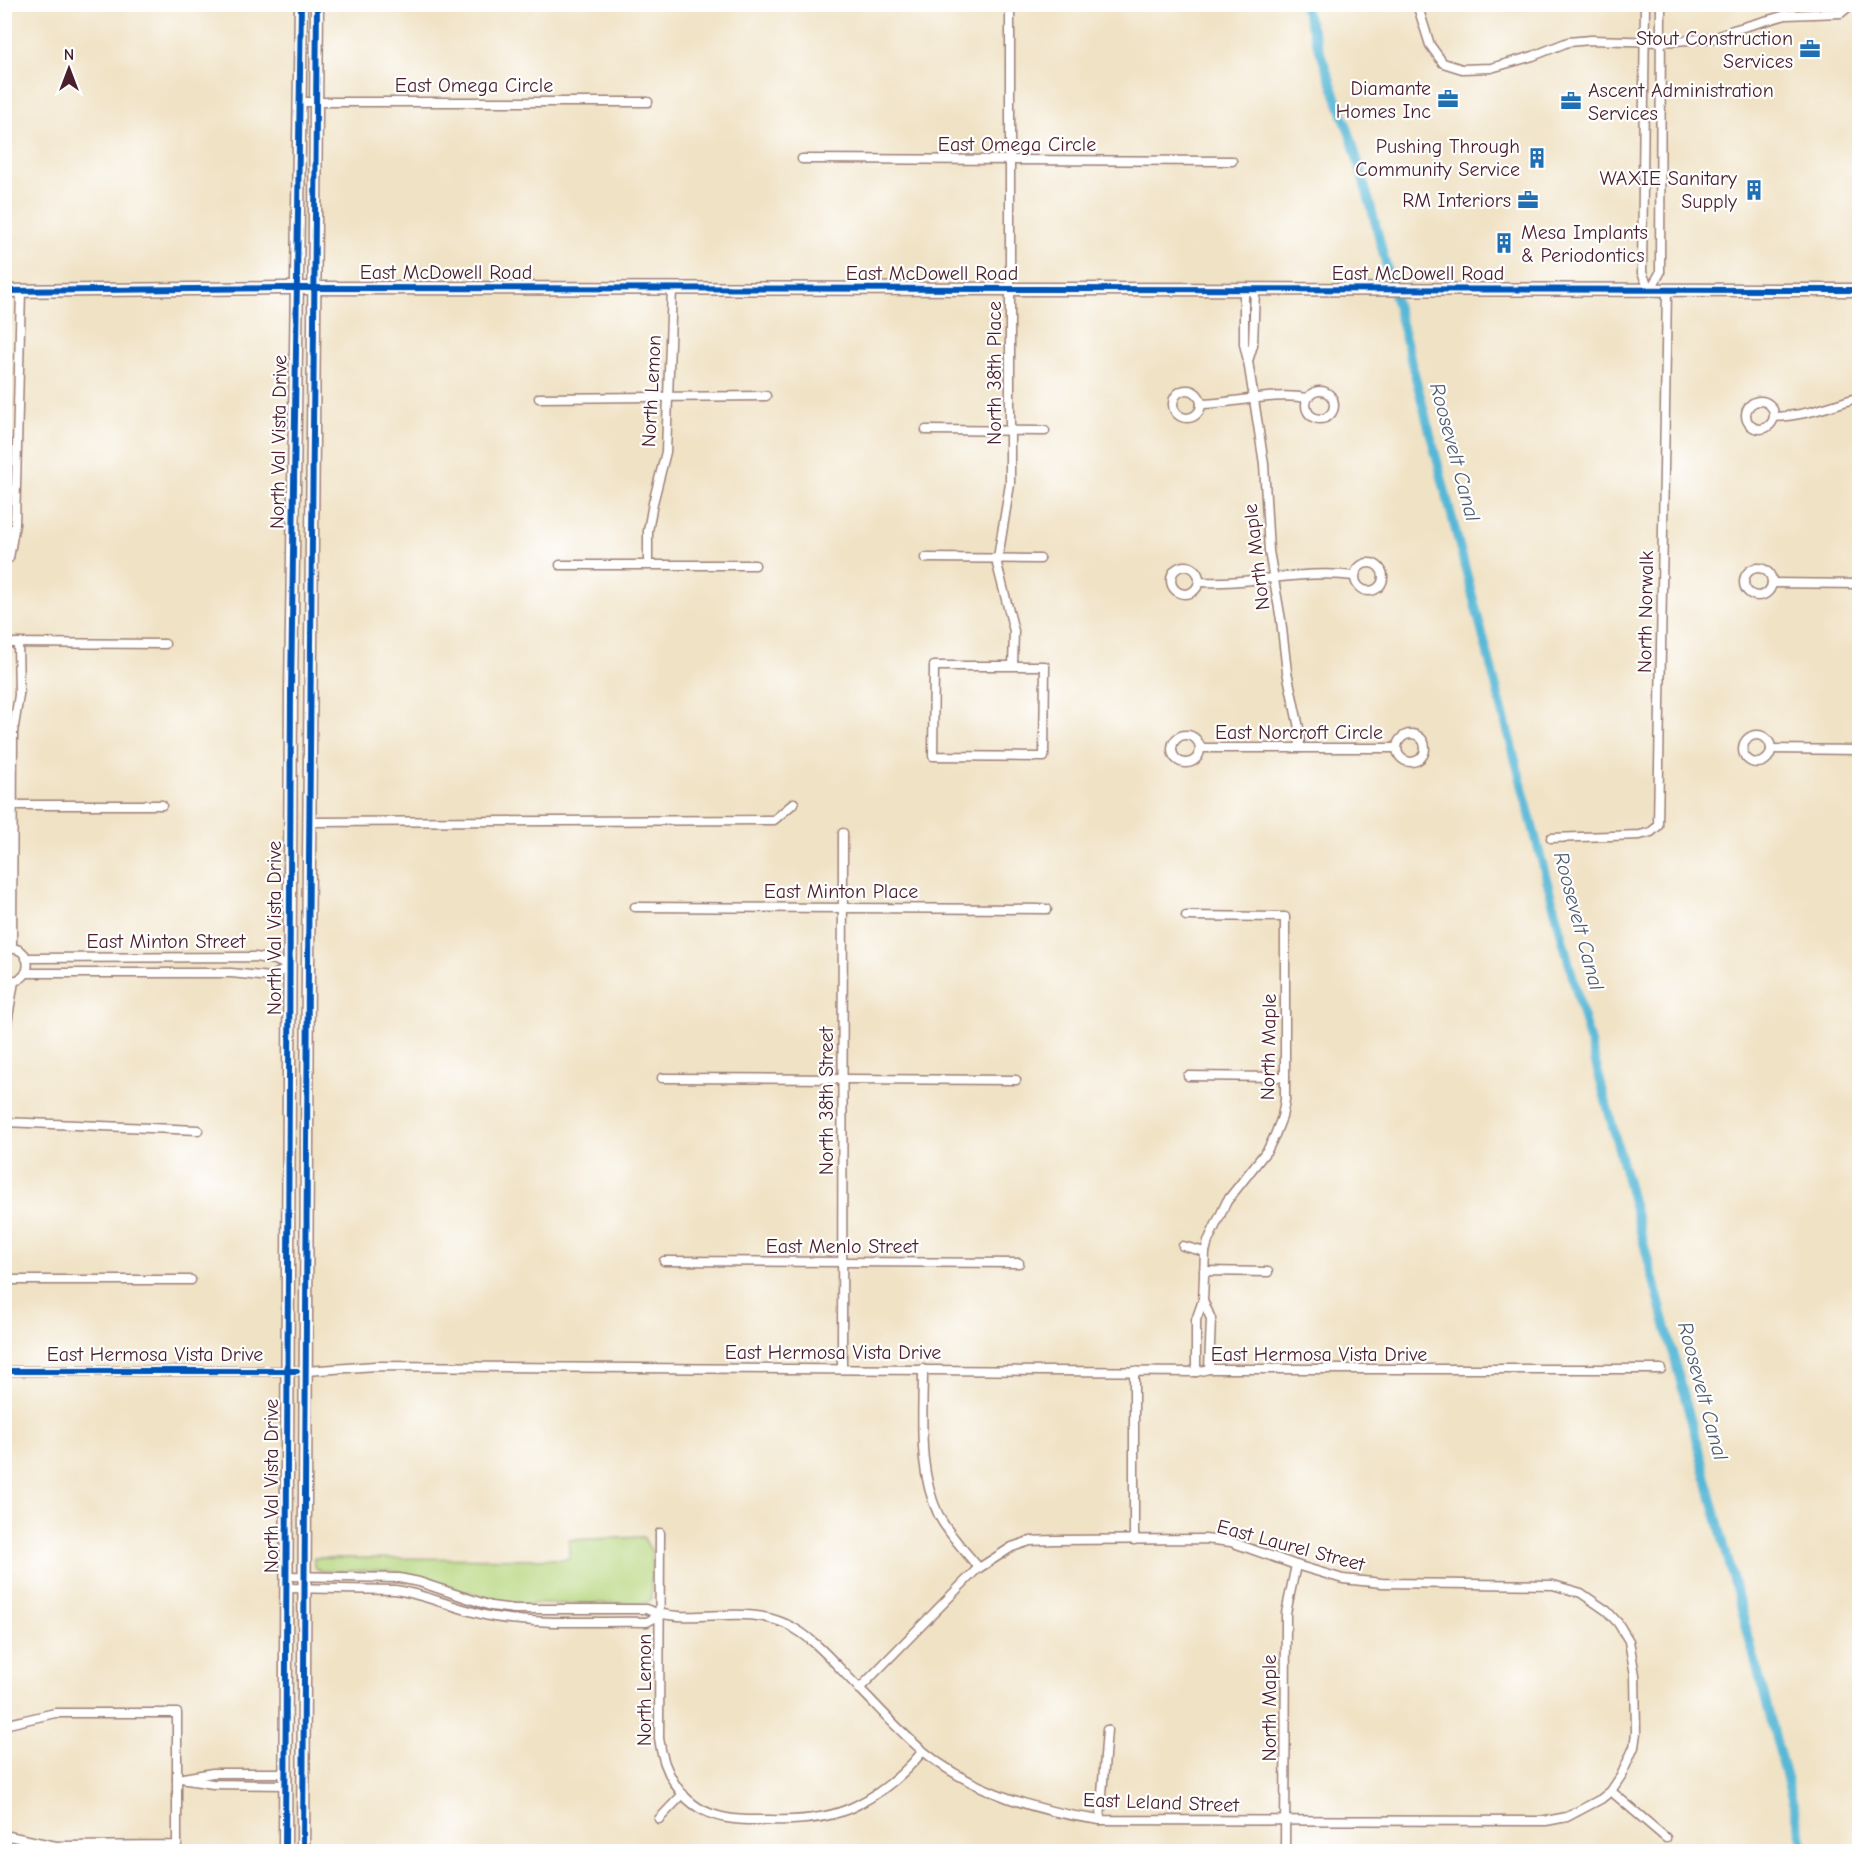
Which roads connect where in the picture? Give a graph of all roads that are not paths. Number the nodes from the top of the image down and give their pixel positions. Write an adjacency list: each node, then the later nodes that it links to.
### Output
1 (301, 4): 9 (main road, North Val Vista Drive)
2 (317, 4): 10 (main road, North Val Vista Drive)
3 (1010, 4): 13 (street, North 38th Place)
4 (1417, 4): 8 (street)
5 (1645, 4): 8 (street)
6 (1661, 4): 8 (street)
7 (1852, 4): 8 (street)
8 (1653, 42): 20 (street); 20 (street)
9 (300, 102): 10 (street, East Omega Circle); 15 (main road, North Val Vista Drive)
10 (316, 102): 11 (street, East Omega Circle); 16 (main road, North Val Vista Drive)
11 (648, 102)
12 (802, 159): 13 (street, East Omega Circle)
13 (1010, 160): 14 (street, East Omega Circle); 17 (street, North 38th Place)
14 (1232, 160)
15 (296, 288): 16 (main road, East McDowell Road); 24 (main road, East McDowell Road); 36 (main road, North Val Vista Drive)
16 (315, 288): 19 (main road, East McDowell Road); 37 (main road, North Val Vista Drive)
17 (1010, 289): 18 (main road, East McDowell Road); 19 (main road, East McDowell Road); 34 (street, North 38th Place)
18 (1250, 289): 20 (main road, East McDowell Road); 30 (street, North Maple)
19 (672, 290): 25 (street, North Lemon)
20 (1650, 290): 21 (main road, East McDowell Road)
21 (1667, 290): 22 (main road, East McDowell Road); 69 (street, North Norwalk)
22 (1860, 290)
23 (4, 291): 24 (main road, East McDowell Road)
24 (21, 291): 38 (street)
25 (669, 396): 26 (street); 28 (street); 42 (street, North Lemon)
26 (766, 396)
27 (1860, 397): 32 (street)
28 (539, 398)
29 (1307, 398): 30 (street)
30 (1254, 400): 31 (street); 46 (street, North Maple)
31 (1201, 404)
32 (1774, 417)
33 (926, 430): 34 (street)
34 (1010, 430): 35 (street); 40 (street, North 38th Place)
35 (1045, 431)
36 (294, 500): 37 (main road); 50 (main road, North Val Vista Drive)
37 (312, 500): 51 (main road, North Val Vista Drive)
38 (9, 558)
39 (925, 558): 40 (street)
40 (998, 559): 41 (street); 55 (street, North 38th Place)
41 (1040, 559)
42 (648, 564): 43 (street); 44 (street)
43 (560, 566)
44 (755, 566)
45 (1354, 576): 46 (street)
46 (1273, 578): 47 (street); 57 (street, North Maple)
47 (1200, 582)
48 (1772, 584): 49 (street)
49 (1860, 584)
50 (292, 621): 51 (main road); 61 (main road, North Val Vista Drive)
51 (311, 622): 62 (main road, North Val Vista Drive)
52 (4, 643): 53 (street)
53 (18, 643): 54 (street); 64 (street)
54 (165, 644)
55 (1013, 666): 55 (street)
56 (1200, 748): 57 (street, East Norcroft Circle)
57 (1300, 748): 58 (street, East Norcroft Circle)
58 (1397, 748)
59 (1771, 749): 60 (street)
60 (1860, 750)
61 (291, 793): 62 (main road); 66 (main road, North Val Vista Drive)
62 (310, 793): 67 (main road, North Val Vista Drive)
63 (794, 803): 67 (street)
64 (8, 805): 65 (street); 76 (street)
65 (162, 805)
66 (291, 822): 67 (main road); 74 (main road, North Val Vista Drive)
67 (309, 822): 75 (main road, North Val Vista Drive)
68 (843, 833): 71 (street, North 38th Street)
69 (1551, 838)
70 (635, 907): 71 (street, East Minton Place)
71 (842, 908): 72 (street, East Minton Place); 90 (street, North 38th Street)
72 (1047, 909)
73 (1186, 916): 88 (street, North Maple)
74 (290, 940): 75 (main road); 78 (main road, North Val Vista Drive)
75 (308, 941): 79 (main road, North Val Vista Drive)
76 (8, 949): 77 (street)
77 (26, 958): 78 (street, East Minton Street); 80 (street)
78 (290, 967): 79 (main road); 80 (street, East Minton Street); 82 (main road, North Val Vista Drive)
79 (308, 967): 83 (main road, North Val Vista Drive)
80 (26, 973): 81 (street)
81 (9, 980): 84 (street)
82 (290, 1021): 83 (main road); 85 (main road, North Val Vista Drive)
83 (308, 1021): 86 (main road, North Val Vista Drive)
84 (4, 1041)
85 (290, 1068): 86 (main road); 92 (main road, North Val Vista Drive)
86 (308, 1068): 93 (main road, North Val Vista Drive)
87 (1188, 1076): 88 (street)
88 (1285, 1077): 97 (street, North Maple)
89 (662, 1078): 90 (street)
90 (842, 1079): 91 (street); 99 (street, North 38th Street)
91 (1016, 1080)
92 (290, 1092): 93 (main road); 111 (main road, North Val Vista Drive)
93 (308, 1092): 112 (main road, North Val Vista Drive)
94 (4, 1122): 95 (street)
95 (198, 1130)
96 (1183, 1246): 97 (street)
97 (1205, 1251): 101 (street, North Maple)
98 (664, 1261): 99 (street, East Menlo Street)
99 (842, 1262): 100 (street, East Menlo Street); 106 (street, North 38th Street)
100 (1019, 1263)
101 (1204, 1271): 102 (street); 105 (street, North Maple)
102 (1268, 1272)
103 (4, 1280): 104 (street)
104 (191, 1280)
105 (1203, 1300): 108 (street, North Maple); 114 (street, North Maple)
106 (842, 1369): 107 (street, East Hermosa Vista Drive); 112 (street, East Hermosa Vista Drive)
107 (923, 1369): 113 (street, East Hermosa Vista Drive); 118 (street)
108 (1209, 1369): 109 (street, East Hermosa Vista Drive); 114 (street, East Hermosa Vista Drive)
109 (1661, 1369)
110 (4, 1371): 111 (street, East Hermosa Vista Drive)
111 (288, 1371): 112 (street, East Hermosa Vista Drive); 119 (main road, North Val Vista Drive)
112 (306, 1371): 120 (main road, North Val Vista Drive)
113 (1134, 1371): 114 (street, East Hermosa Vista Drive); 116 (street)
114 (1196, 1372)
115 (660, 1533): 121 (street, North Lemon)
116 (1134, 1540): 117 (street, East Laurel Street); 118 (street, East Laurel Street)
117 (1296, 1565): 130 (street, East Laurel Street); 134 (street, North Maple)
118 (979, 1568): 122 (street, East Laurel Street)
119 (286, 1582): 120 (street, East Leland Street); 128 (main road, North Val Vista Drive)
120 (304, 1582): 121 (street, East Leland Street); 138 (main road, North Val Vista Drive)
121 (660, 1615): 122 (street, East Leland Street); 131 (street, North Lemon)
122 (859, 1689): 125 (street, East Leland Street)
123 (4, 1725): 127 (street)
124 (1107, 1730): 133 (street)
125 (923, 1751): 131 (street, North Lemon); 133 (street, East Leland Street)
126 (250, 1773): 127 (street); 128 (street); 129 (street)
127 (177, 1779): 129 (street); 135 (street)
128 (286, 1779): 129 (street); 137 (main road, North Val Vista Drive)
129 (250, 1785)
130 (1611, 1791): 134 (street, East Leland Street); 136 (street)
131 (683, 1794): 132 (street)
132 (659, 1819)
133 (1100, 1820): 134 (street, East Leland Street)
134 (1286, 1821): 139 (street, North Maple)
135 (4, 1835)
136 (1666, 1838)
137 (285, 1851)
138 (303, 1851)
139 (1285, 1851)

